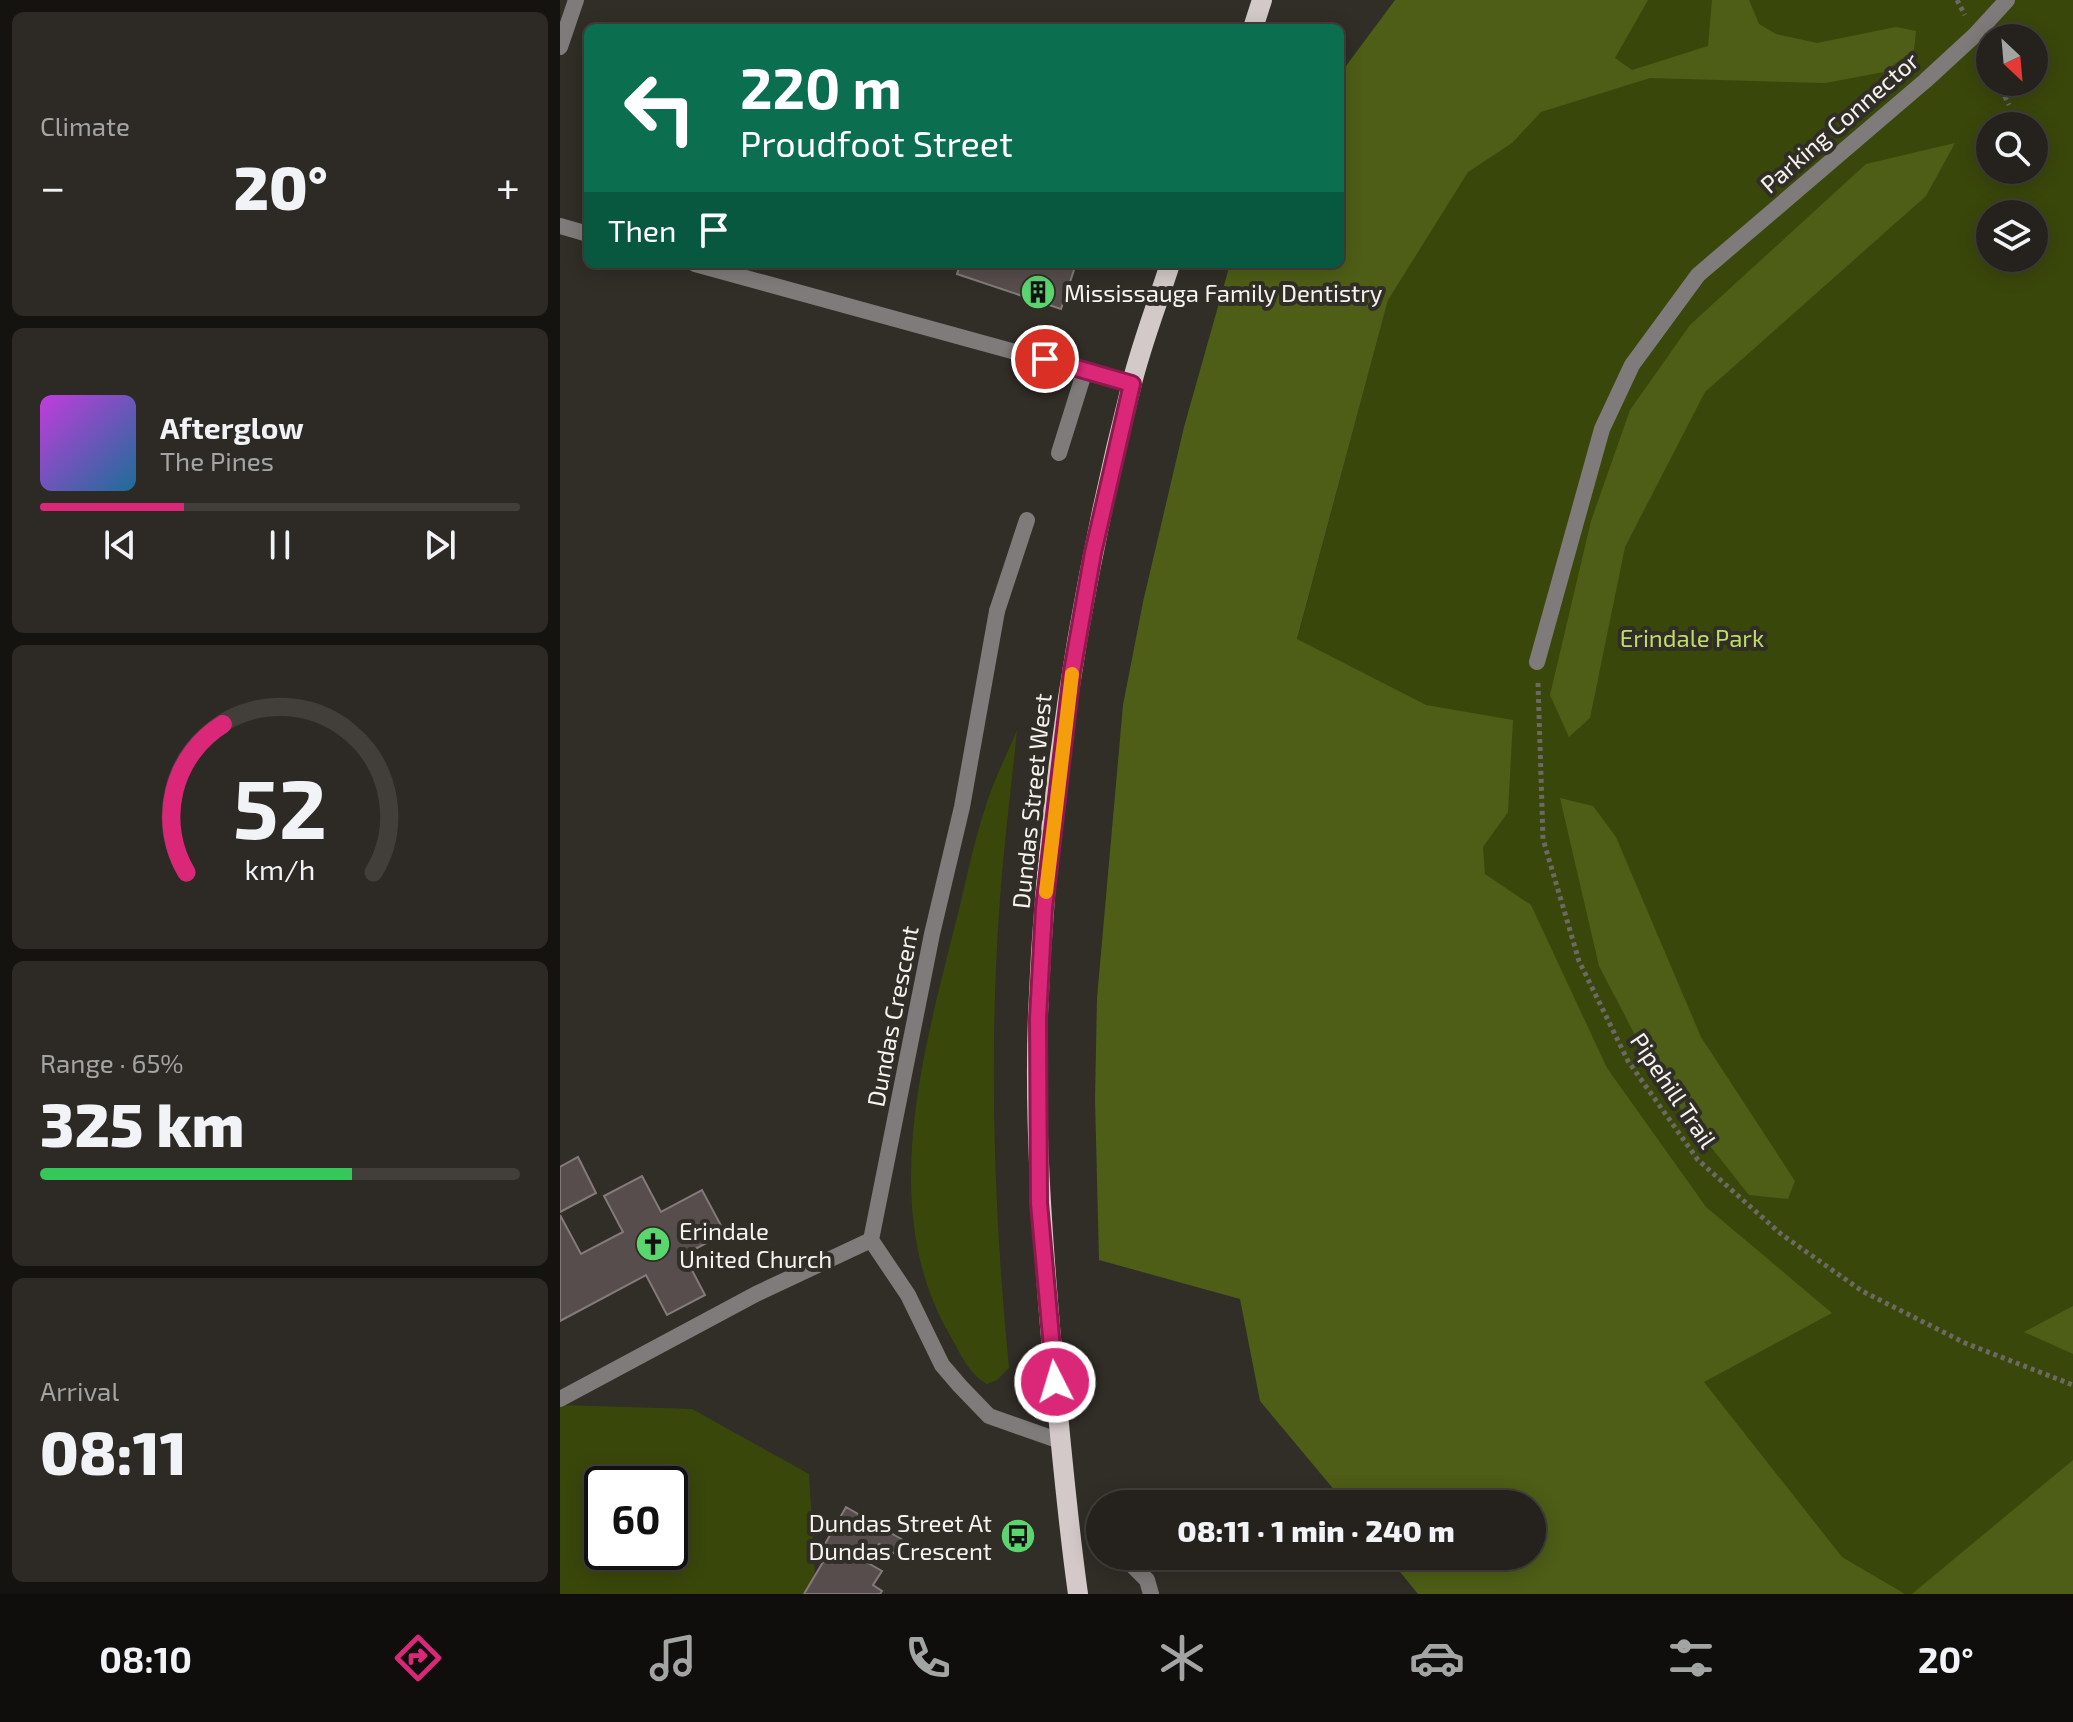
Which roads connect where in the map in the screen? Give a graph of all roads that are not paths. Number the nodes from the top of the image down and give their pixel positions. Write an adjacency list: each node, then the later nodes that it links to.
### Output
1 (576, 0): 5 (street)
2 (1262, 0): 4 (main road)
3 (2007, 0): 14 (street, Parking Connector)
4 (1254, 24)
5 (560, 47)
6 (560, 226): 7 (street)
7 (584, 233)
8 (709, 268): 10 (street)
9 (1169, 268): 11 (main road, Dundas Street West)
10 (1085, 370): 11 (street); 12 (street)
11 (1132, 384): 17 (main road, Dundas Street West)
12 (1059, 453)
13 (1027, 520): 15 (street, Dundas Crescent)
14 (1537, 662)
15 (871, 1240): 16 (street); 17 (street)
16 (560, 1399)
17 (1060, 1441): 19 (main road, Dundas Street West)
18 (1137, 1570): 20 (street)
19 (1078, 1594)
20 (1151, 1594)

